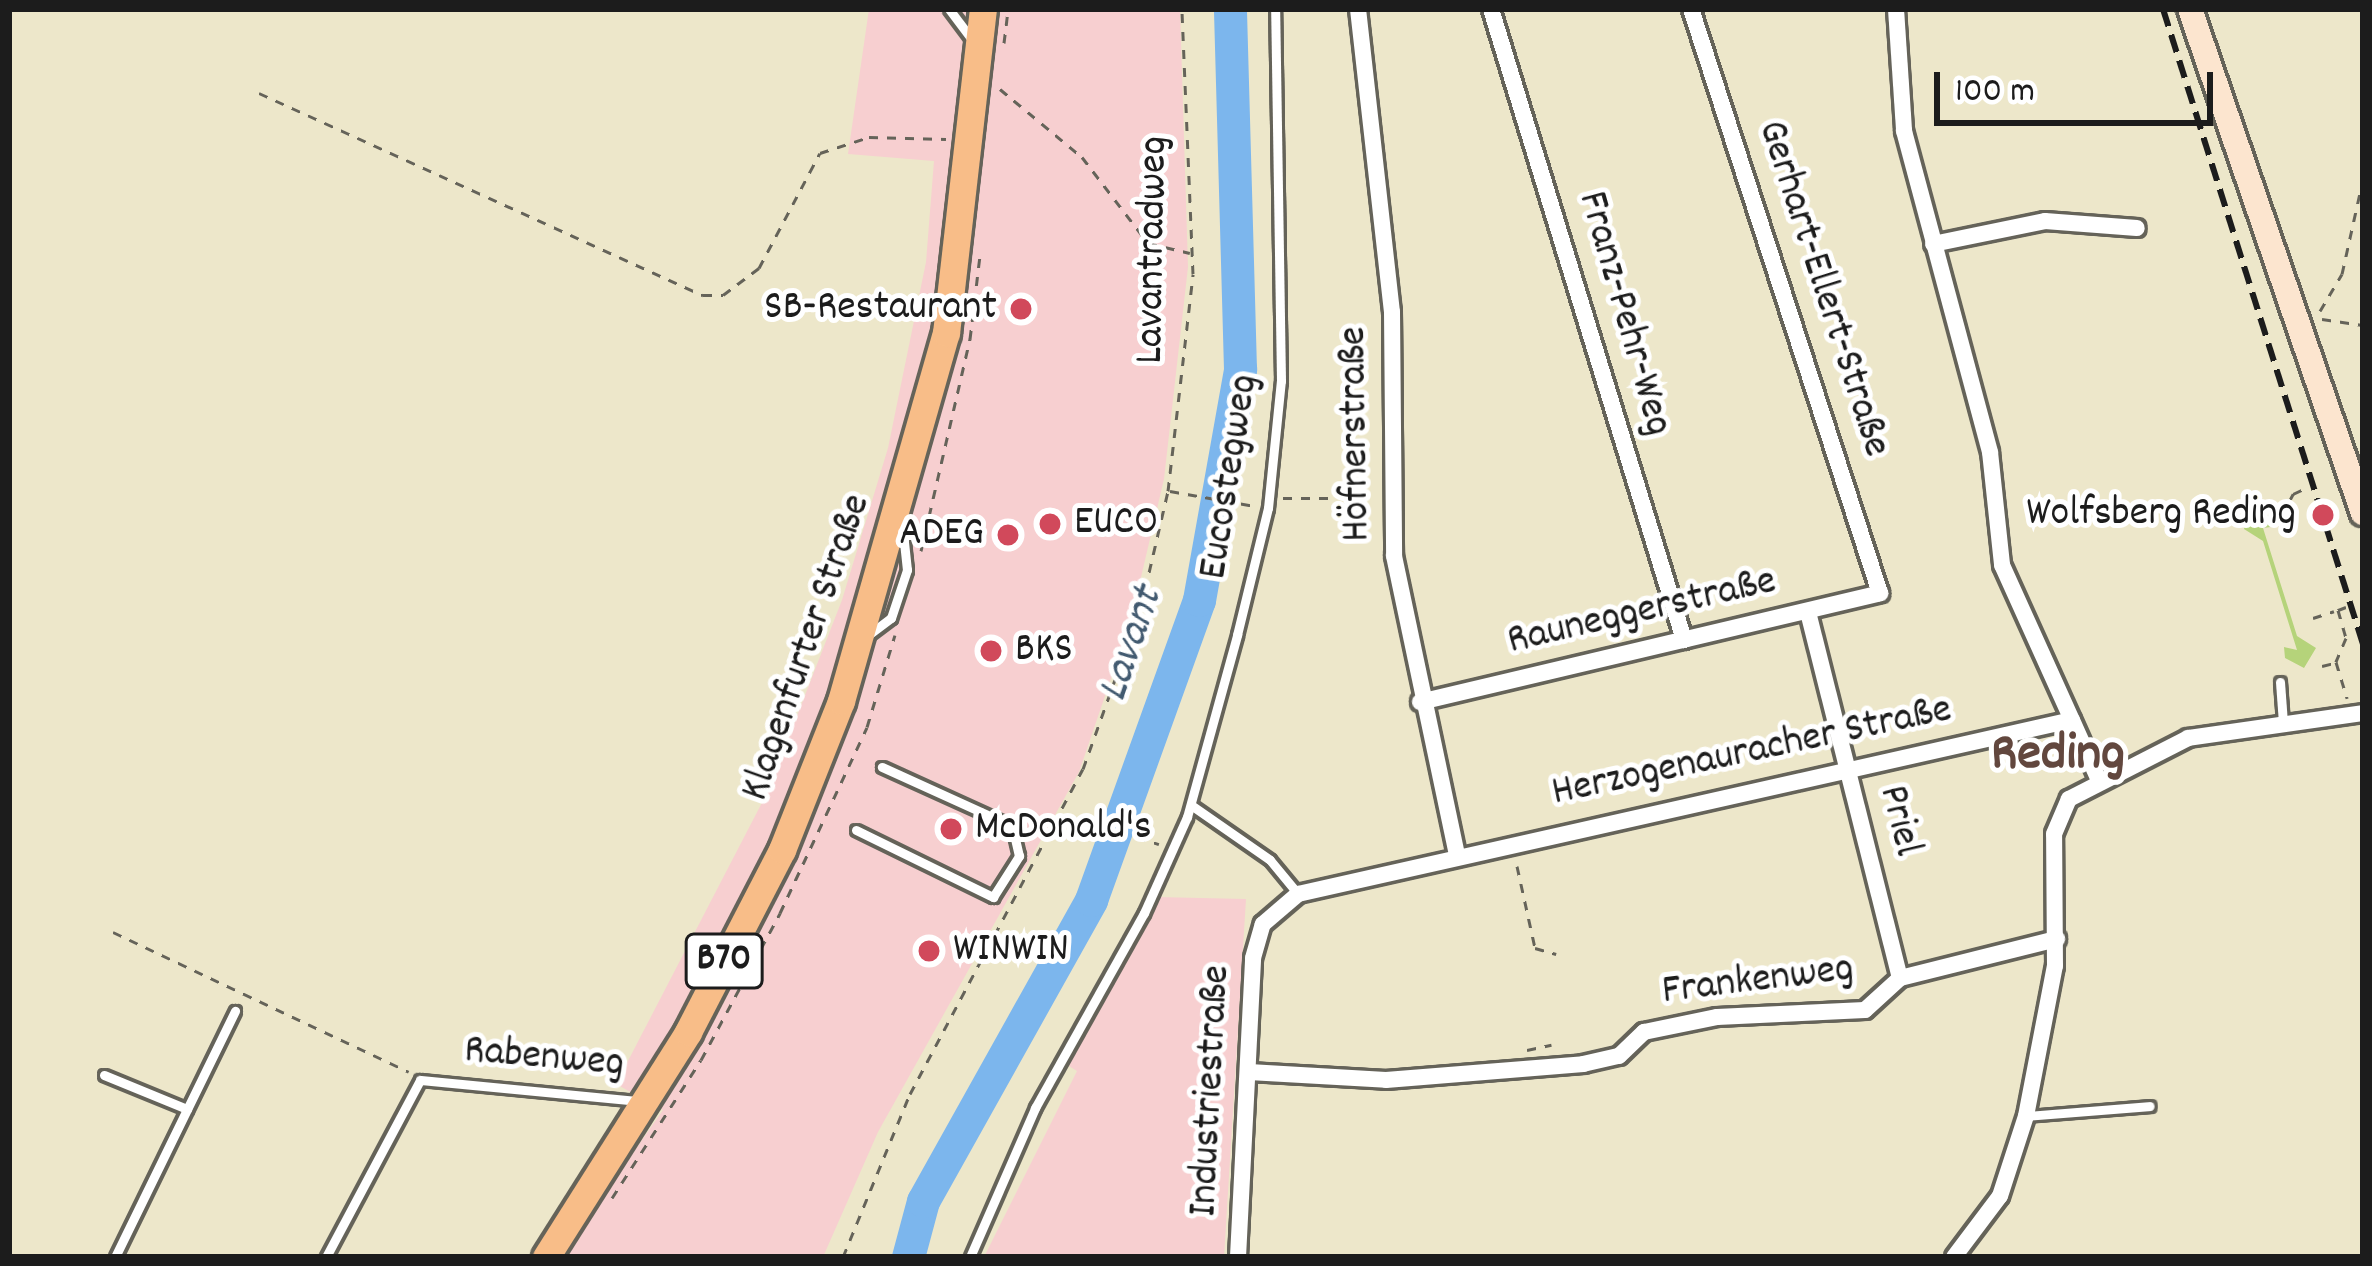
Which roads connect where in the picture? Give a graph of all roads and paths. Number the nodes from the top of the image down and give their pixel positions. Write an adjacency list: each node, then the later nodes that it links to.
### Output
1 (949, 9): 10 (lane)
2 (983, 9): 10 (main road, Klagenfurter Straße / B70)
3 (1182, 9): 17 (path, Lavantradweg)
4 (1275, 9): 24 (lane, Eucostegweg)
5 (1358, 9): 36 (street, Höfnerstraße)
6 (1491, 9): 31 (street, Franz-Pehr-Weg)
7 (1691, 9): 26 (street, Gerhart-Ellert-Straße)
8 (1896, 9): 16 (street)
9 (2190, 9): 19 (main road)
10 (979, 49): 13 (main road, Klagenfurter Straße / B70)
11 (998, 88): 17 (path)
12 (259, 93): 13 (path)
13 (970, 141): 60 (main road, Klagenfurter Straße / B70)
14 (2363, 179): 18 (path)
15 (2137, 228): 16 (street)
16 (1933, 244): 38 (street)
17 (1192, 253): 24 (path, Lavantradweg)
18 (2363, 325)
19 (2337, 432): 20 (main road); 23 (main road)
20 (2363, 441)
21 (2308, 487): 25 (path)
22 (1337, 498): 24 (path)
23 (2361, 500)
24 (1269, 503): 43 (lane, Eucostegweg)
25 (2282, 515)
26 (1880, 593): 29 (street, Rauneggerstraße)
27 (2346, 607): 28 (path)
28 (2338, 610): 30 (path); 32 (path)
29 (1808, 612): 31 (street, Rauneggerstraße); 41 (street, Priel)
30 (2313, 617)
31 (1684, 640): 36 (street, Rauneggerstraße)
32 (2336, 662): 33 (path); 35 (path)
33 (2322, 666)
34 (2280, 682): 39 (lane)
35 (2348, 699)
36 (1420, 702): 48 (street, Höfnerstraße)
37 (2363, 713): 39 (street)
38 (2072, 720): 41 (street, Herzogenauracher Straße); 42 (street)
39 (2283, 723): 42 (street)
40 (882, 767): 44 (lane)
41 (1848, 768): 46 (street, Herzogenauracher Straße); 55 (street, Priel)
42 (2098, 778): 53 (street)
43 (1191, 805): 47 (lane, Eucostegweg); 49 (lane)
44 (856, 830)
45 (1137, 837): 47 (path)
46 (1512, 842): 48 (street, Herzogenauracher Straße); 54 (path)
47 (1172, 849): 67 (lane, Eucostegweg)
48 (1456, 854): 49 (street)
49 (1298, 894): 57 (street, Industriestraße)
50 (991, 911): 51 (path)
51 (1006, 919)
52 (113, 932): 59 (path)
53 (2056, 939): 55 (street, Frankenweg); 63 (street)
54 (1556, 954)
55 (1900, 978): 57 (street, Frankenweg)
56 (235, 1011): 62 (lane)
57 (1249, 1072): 68 (street, Industriestraße)
58 (104, 1075): 62 (lane)
59 (420, 1080): 60 (lane, Rabenweg); 65 (lane, Rabenweg)
60 (646, 1101): 66 (main road, Klagenfurter Straße / B70)
61 (2150, 1106): 63 (lane)
62 (187, 1109): 64 (lane)
63 (2026, 1117): 69 (street)
64 (115, 1257)
65 (326, 1257)
66 (546, 1257)
67 (970, 1257)
68 (1238, 1257)
69 (1954, 1257)

